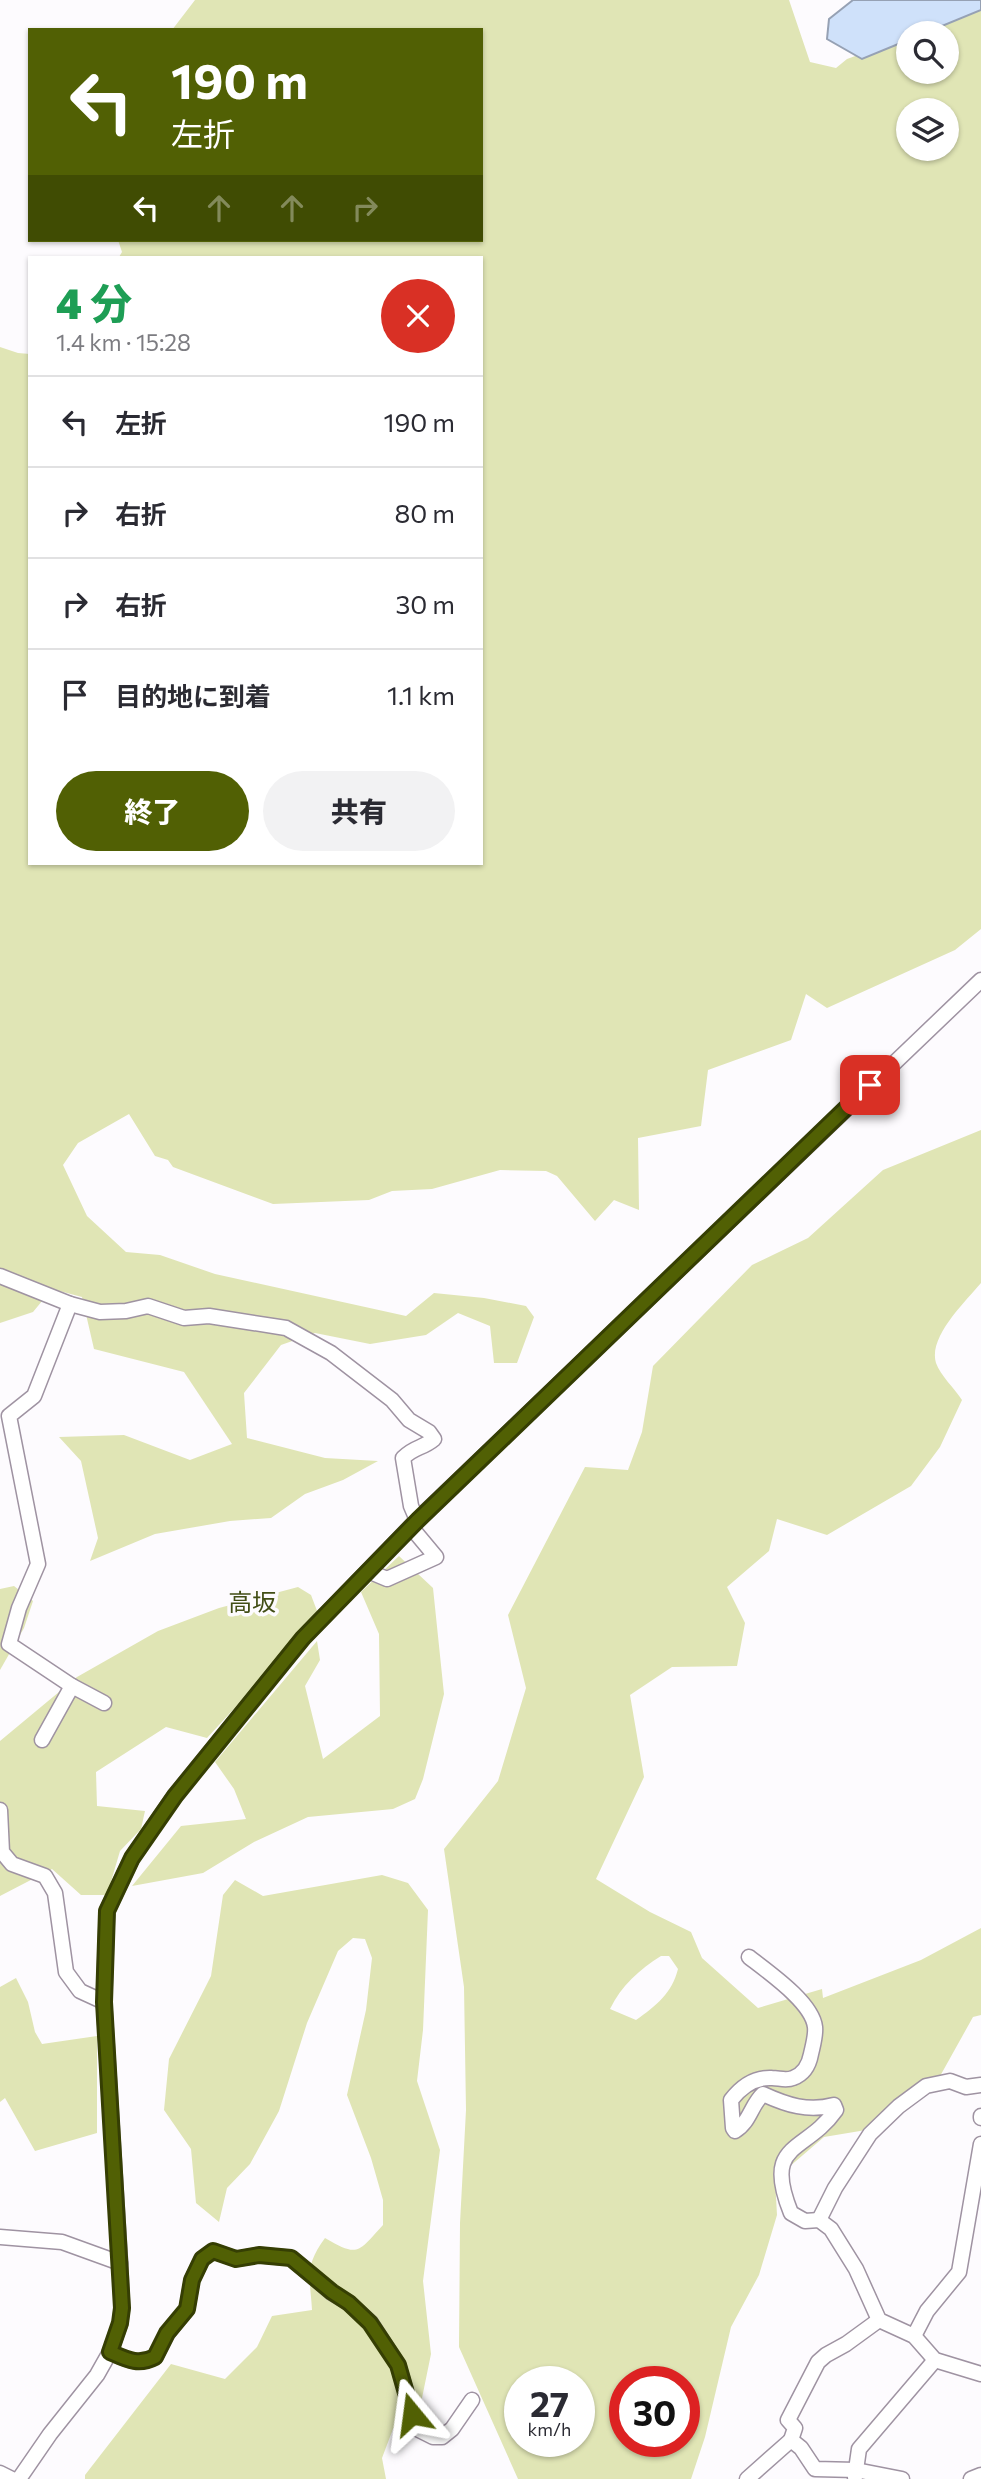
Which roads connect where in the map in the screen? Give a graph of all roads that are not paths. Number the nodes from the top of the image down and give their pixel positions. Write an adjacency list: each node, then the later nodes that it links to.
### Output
1 (981, 980): 4 (street)
2 (0, 1276): 3 (street)
3 (70, 1304): 4 (street); 6 (street)
4 (414, 1523): 5 (street); 5 (street)
5 (368, 1571): 11 (street)
6 (72, 1686): 7 (street); 8 (street)
7 (104, 1703)
8 (42, 1740)
9 (0, 1810): 11 (street)
10 (749, 1957): 14 (street)
11 (104, 2002): 16 (street)
12 (981, 2085): 14 (street)
13 (981, 2144): 18 (street)
14 (819, 2220): 17 (street)
15 (0, 2237): 16 (street)
16 (120, 2263): 19 (street)
17 (879, 2320): 18 (street); 23 (street)
18 (914, 2336): 20 (street)
19 (110, 2352): 22 (street); 28 (street)
20 (935, 2360): 21 (street); 25 (street)
21 (981, 2374)
22 (472, 2400)
23 (791, 2440): 25 (street); 29 (street)
24 (0, 2473): 27 (street)
25 (855, 2474): 30 (street)
26 (981, 2475): 31 (street)
27 (12, 2479)
28 (19, 2479)
29 (747, 2479)
30 (902, 2479)
31 (971, 2479)

